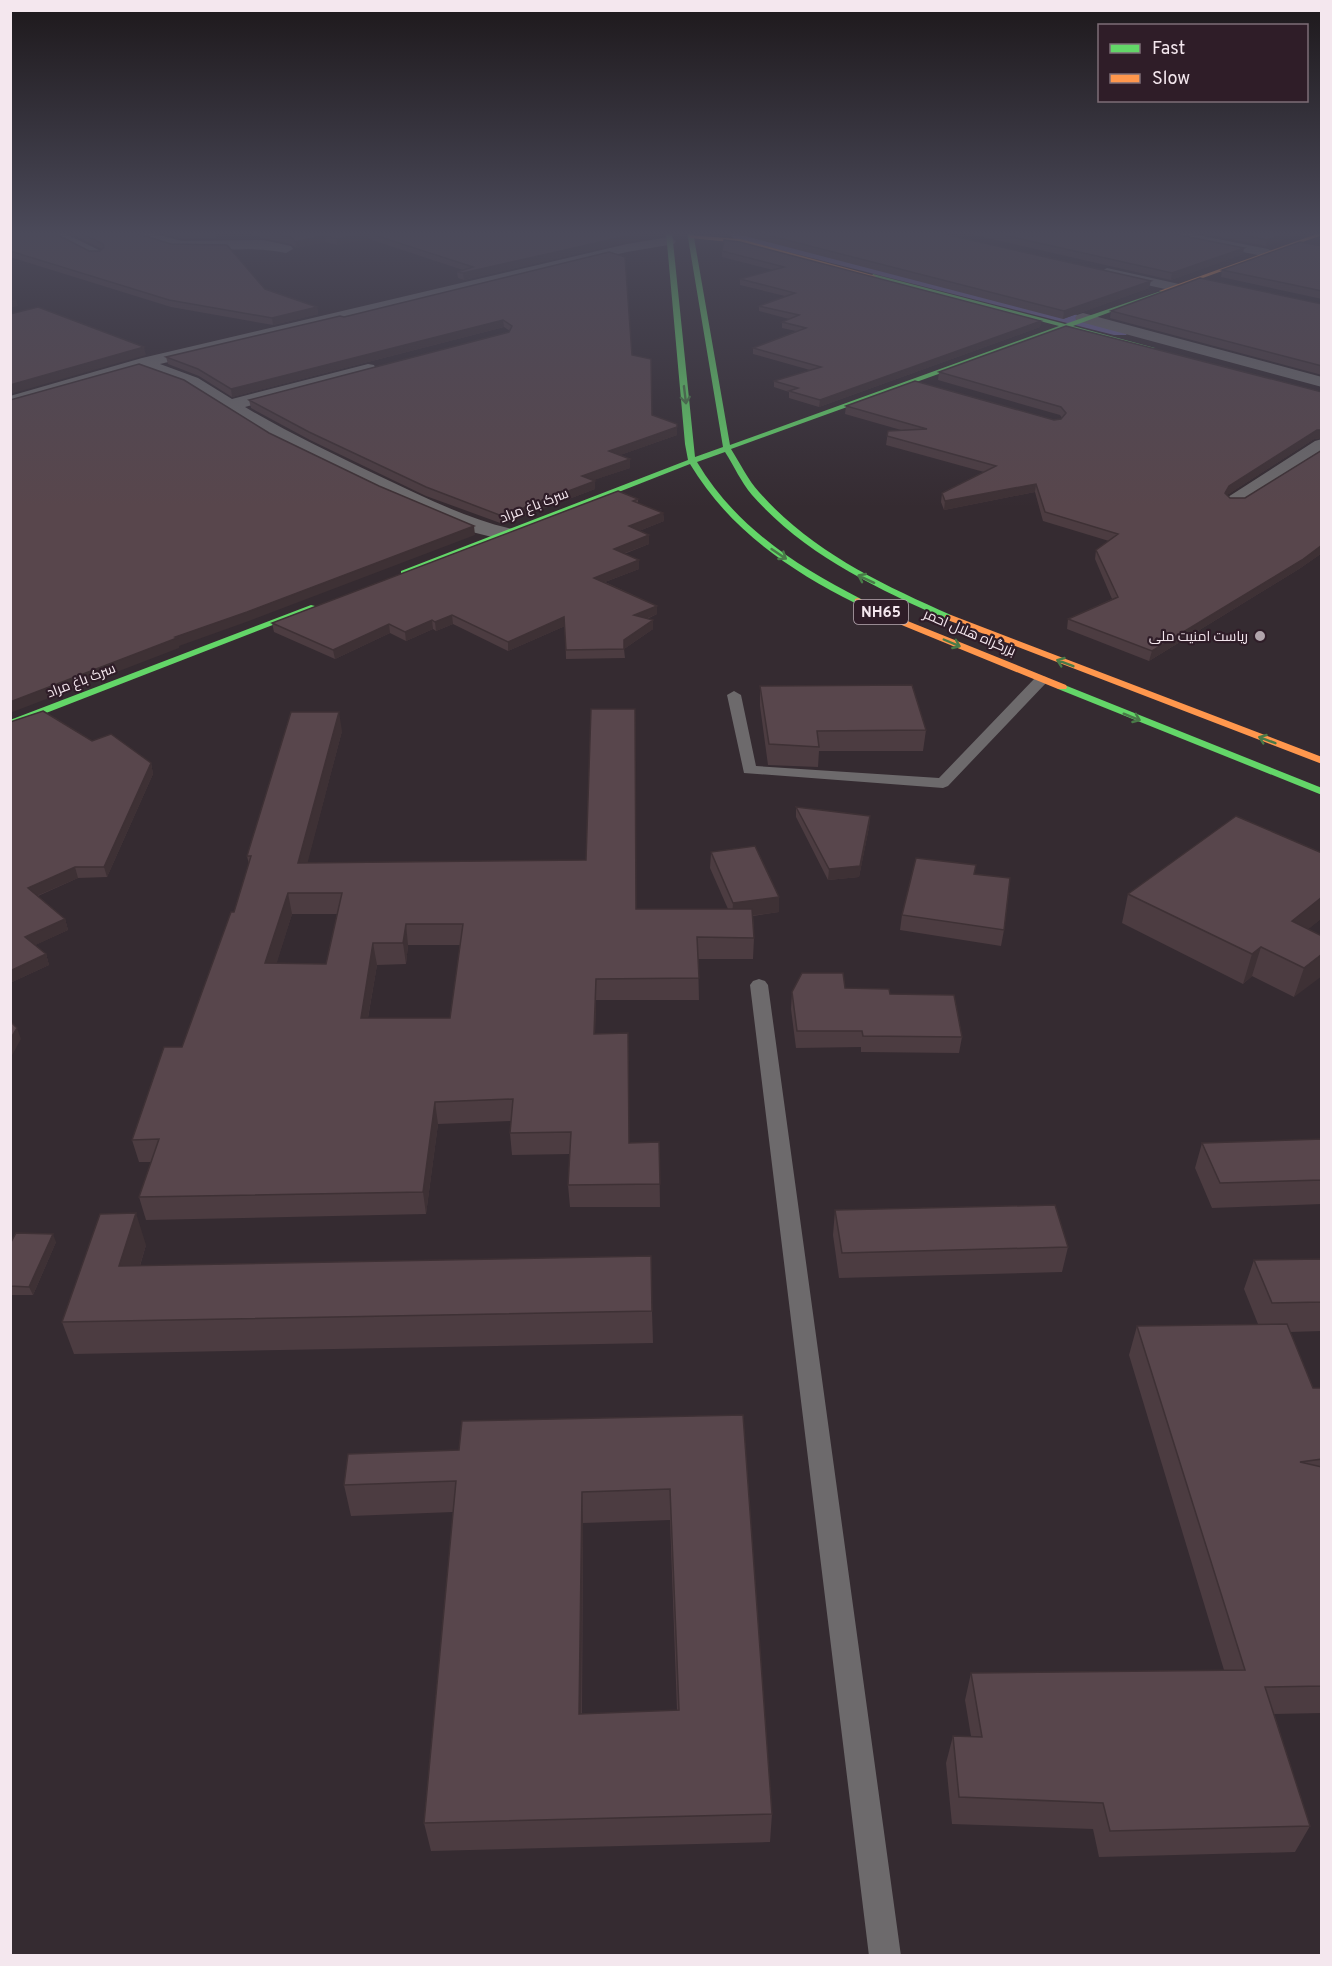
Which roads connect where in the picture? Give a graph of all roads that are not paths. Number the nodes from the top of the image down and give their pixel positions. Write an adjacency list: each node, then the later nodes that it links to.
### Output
1 (308, 324): 7 (street)
2 (678, 324): 17 (main road, بزرگراه هلال احمر / NH65, one-way to 17)
3 (705, 324): 16 (main road, بزرگراه هلال احمر / NH65)
4 (1068, 324): 9 (main road, سرک باغ مراد)
5 (1079, 324): 12 (main road)
6 (1080, 324): 10 (street)
7 (142, 363): 13 (street); 14 (street)
8 (390, 363): 14 (street)
9 (913, 381): 11 (street); 16 (main road, سرک باغ مراد)
10 (1322, 382)
11 (945, 390)
12 (1322, 394)
13 (10, 402)
14 (231, 405): 19 (street)
15 (1322, 445): 18 (street)
16 (727, 449): 17 (main road, سرک باغ مراد); 22 (main road, بزرگراه هلال احمر / NH65, one-way to 16)
17 (692, 461): 19 (main road, سرک باغ مراد); 23 (main road, بزرگراه هلال احمر / NH65, one-way to 23)
18 (1235, 501)
19 (504, 534): 20 (main road, سرک باغ مراد)
20 (394, 577)
21 (328, 602): 26 (main road, سرک باغ مراد)
22 (1094, 674): 24 (main road); 27 (main road, بزرگراه هلال احمر / NH65, one-way to 22)
23 (1041, 680): 24 (main road, بزرگراه هلال احمر / NH65); 25 (lane)
24 (1070, 692): 28 (main road, بزرگراه هلال احمر / NH65, one-way to 28)
25 (734, 694)
26 (10, 724)
27 (1322, 761)
28 (1322, 792)
29 (759, 985): 30 (lane)
30 (885, 1956)

